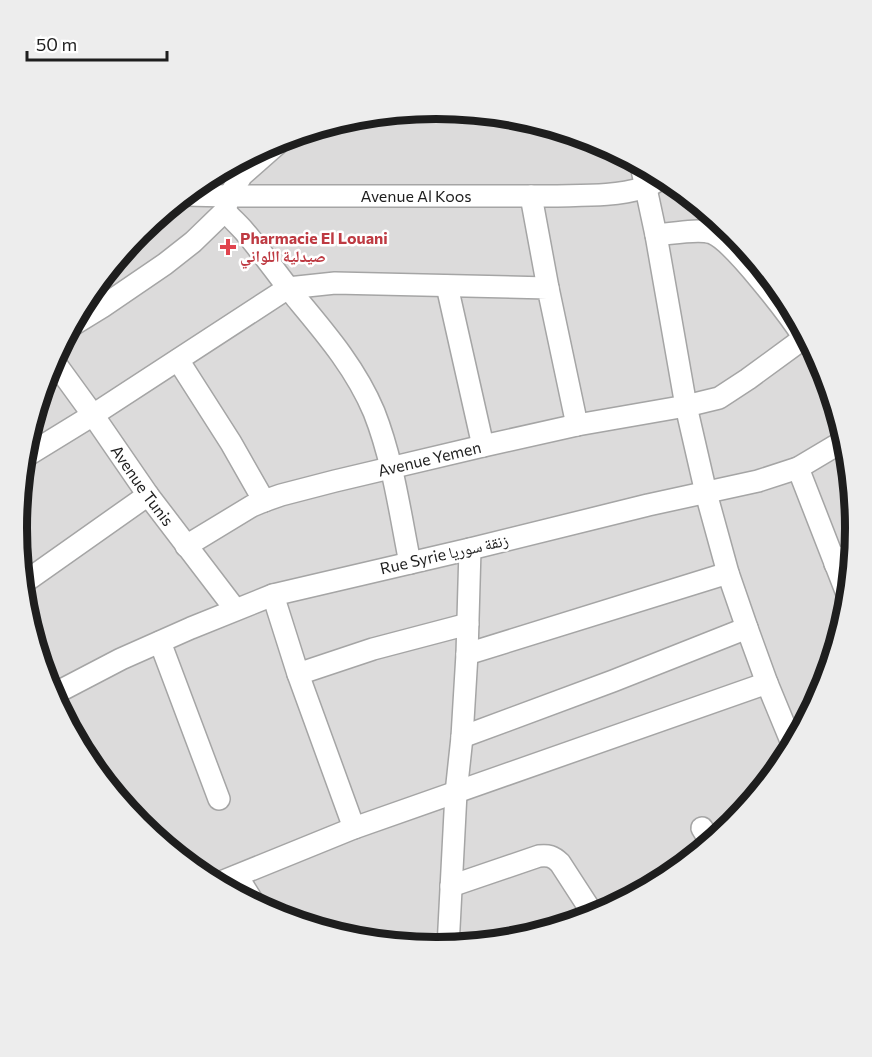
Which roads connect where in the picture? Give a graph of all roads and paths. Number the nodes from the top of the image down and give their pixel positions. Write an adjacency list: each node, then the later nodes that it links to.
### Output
1 (259, 160): 5 (street)
2 (655, 182): 3 (street, Avenue Al Koos); 6 (street)
3 (531, 196): 5 (street, Avenue Al Koos); 9 (street)
4 (196, 197): 5 (street, Avenue Al Koos)
5 (227, 204): 8 (street); 11 (street)
6 (656, 235): 10 (street); 15 (street)
7 (447, 286): 8 (street); 9 (street); 19 (street)
8 (288, 288): 13 (street); 21 (street)
9 (548, 288): 17 (street)
10 (773, 297)
11 (87, 316)
12 (800, 342): 15 (street, Avenue Yemen)
13 (178, 360): 16 (street); 25 (street)
14 (59, 369): 16 (street, Avenue Tunis)
15 (686, 406): 17 (street, Avenue Yemen); 23 (street)
16 (93, 415): 20 (street); 24 (street, Avenue Tunis)
17 (577, 425): 19 (street, Avenue Yemen)
18 (836, 445): 22 (street, Rue Syrie زنقة سوريا)
19 (483, 446): 21 (street, Avenue Yemen)
20 (35, 451)
21 (391, 468): 25 (street, Avenue Yemen); 29 (street)
22 (798, 468): 23 (street, Rue Syrie زنقة سوريا); 30 (street)
23 (706, 493): 27 (street, Rue Syrie زنقة سوريا); 31 (street)
24 (148, 495): 26 (street, Avenue Tunis); 32 (street)
25 (264, 501): 26 (street, Avenue Yemen)
26 (186, 546): 35 (street, Avenue Tunis)
27 (470, 549): 29 (street, Rue Syrie زنقة سوريا); 36 (street)
28 (844, 558): 30 (street)
29 (410, 563): 34 (street, Rue Syrie زنقة سوريا)
30 (835, 564): 33 (street)
31 (728, 573): 37 (street); 39 (street)
32 (30, 579)
33 (842, 582)
34 (273, 595): 35 (street, Rue Syrie زنقة سوريا); 40 (street)
35 (235, 609): 38 (street, Rue Syrie زنقة سوريا)
36 (468, 624): 39 (street); 40 (street)
37 (747, 628): 41 (street); 44 (street)
38 (160, 642): 42 (street, Rue Syrie زنقة سوريا); 46 (street)
39 (467, 654): 44 (street)
40 (298, 674): 47 (street)
41 (767, 683): 43 (street); 45 (street)
42 (61, 691)
43 (792, 729)
44 (462, 737): 45 (street)
45 (456, 793): 47 (street); 50 (street)
46 (219, 799)
47 (354, 828): 48 (street)
48 (237, 876): 49 (street); 51 (street)
49 (226, 880)
50 (451, 886): 52 (street); 53 (street)
51 (246, 890)
52 (589, 908)
53 (448, 938)

